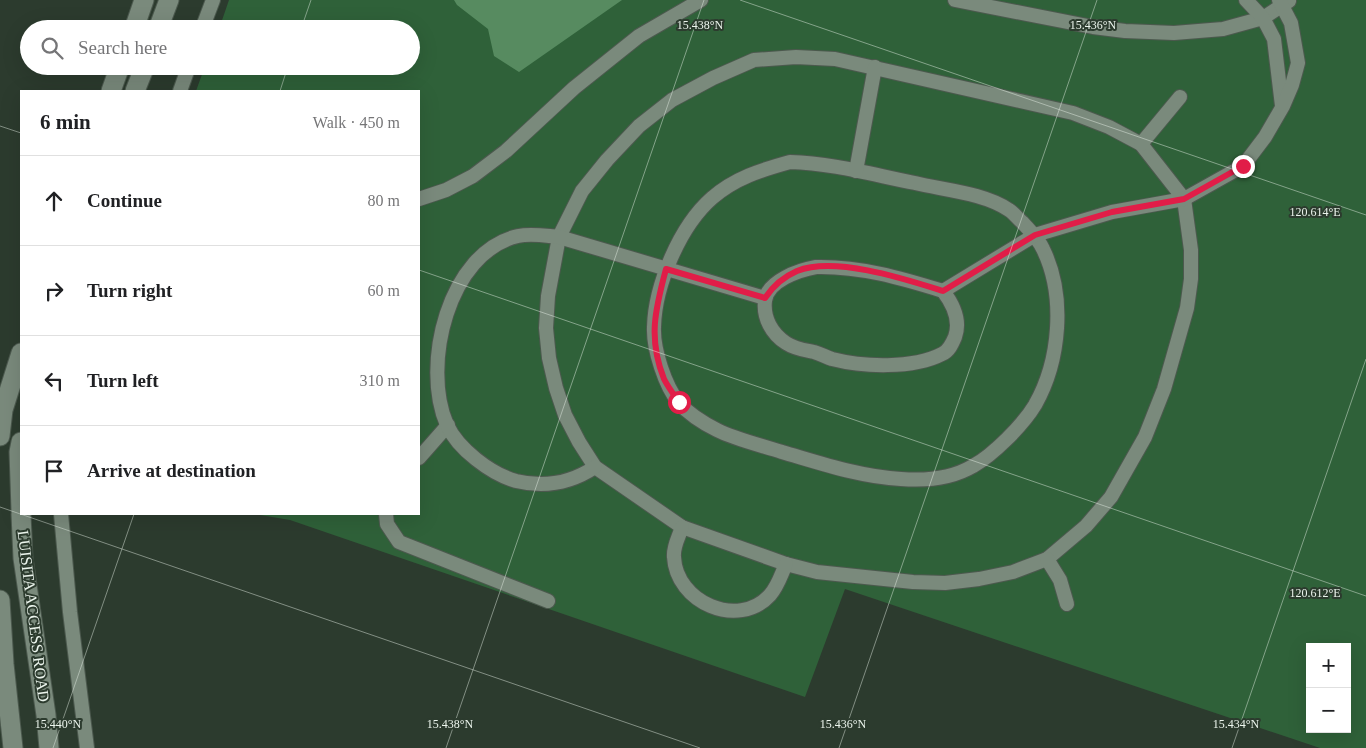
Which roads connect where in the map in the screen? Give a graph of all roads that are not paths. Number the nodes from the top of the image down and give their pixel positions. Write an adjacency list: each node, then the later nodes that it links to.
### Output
1 (144, 0): 9 (main road)
2 (169, 0): 10 (main road)
3 (212, 0): 11 (street)
4 (701, 0): 23 (street)
5 (955, 0): 8 (street)
6 (1246, 0): 8 (street)
7 (1284, 2): 8 (street); 20 (street)
8 (1263, 18): 20 (street)
9 (137, 20)
10 (161, 20)
11 (205, 20)
12 (875, 68): 21 (street); 22 (street); 26 (street)
13 (117, 75): 16 (main road)
14 (141, 75): 17 (main road)
15 (186, 75): 18 (street)
16 (111, 90)
17 (136, 90)
18 (180, 90)
19 (1180, 97): 21 (street)
20 (1282, 106): 24 (street)
21 (1140, 144): 24 (street)
22 (856, 171): 25 (street); 27 (street)
23 (420, 199)
24 (1184, 199): 25 (street); 41 (street)
25 (1035, 235): 27 (street); 28 (street)
26 (559, 237): 27 (street); 31 (street); 35 (street)
27 (666, 269): 29 (street)
28 (943, 291): 29 (street); 29 (street)
29 (765, 298)
30 (20, 356): 32 (main road)
31 (448, 425): 34 (street); 35 (street)
32 (0, 436)
33 (20, 447): 36 (main road, LUISITA ACCESS ROAD)
34 (420, 457)
35 (595, 467): 40 (street)
36 (20, 481)
37 (21, 515): 47 (main road, LUISITA ACCESS ROAD)
38 (62, 515): 48 (street)
39 (386, 515): 44 (street)
40 (682, 527): 42 (street); 42 (street)
41 (1047, 559): 42 (street); 45 (street)
42 (786, 564)
43 (0, 600): 46 (main road, LUISITA ACCESS ROAD)
44 (548, 601)
45 (1067, 604)
46 (13, 748)
47 (49, 748)
48 (87, 748)

